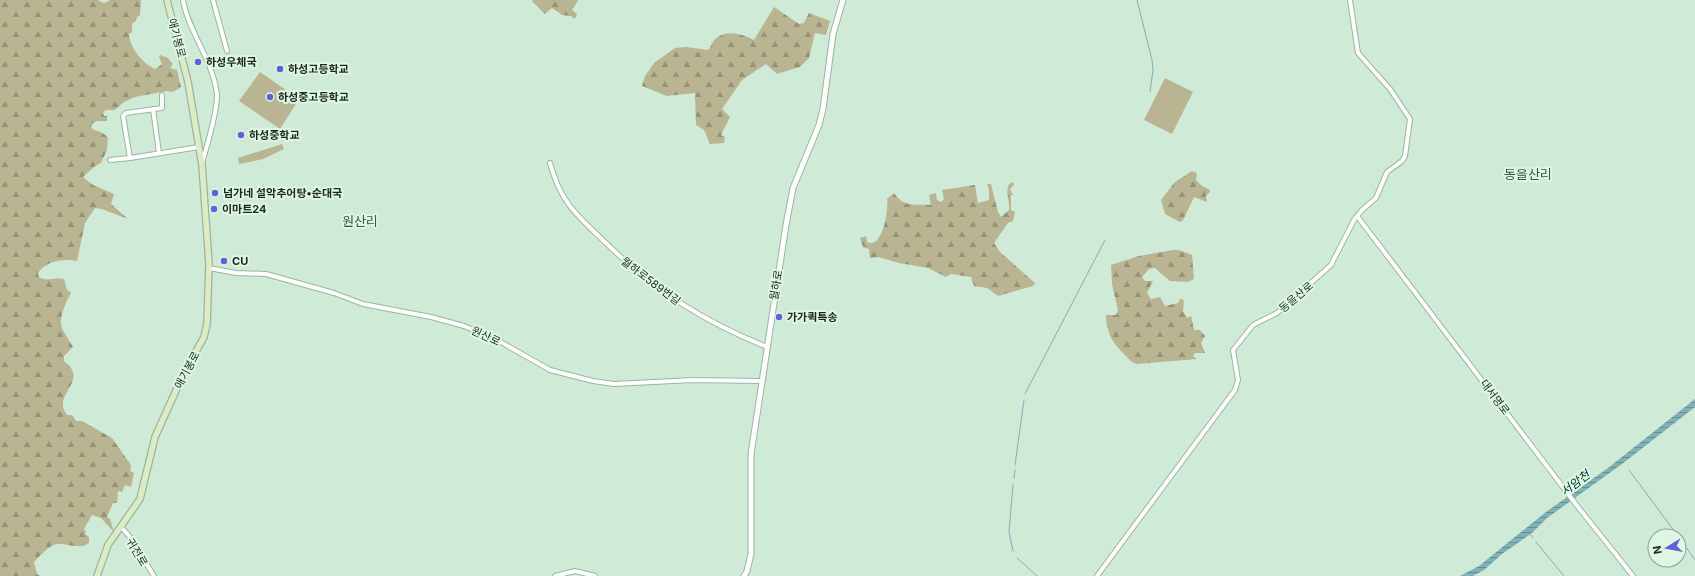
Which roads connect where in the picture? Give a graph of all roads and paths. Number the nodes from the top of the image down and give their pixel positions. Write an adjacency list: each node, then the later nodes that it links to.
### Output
1 (167, 0): 9 (main road, 애기봉로)
2 (183, 0): 14 (street)
3 (213, 0): 6 (street)
4 (843, 0): 17 (street, 월하로)
5 (1350, 0): 15 (street, 동을산로)
6 (227, 51)
7 (162, 95): 8 (street)
8 (153, 109): 10 (street); 11 (street)
9 (199, 147): 10 (street); 14 (main road, 애기봉로)
10 (159, 153): 11 (street)
11 (130, 158): 12 (street)
12 (110, 160)
13 (550, 163): 17 (street, 월하로589번길)
14 (202, 165): 16 (main road, 애기봉로)
15 (1357, 216): 25 (street, 동을산로); 26 (street, 대서명로)
16 (209, 268): 18 (street, 원산로); 19 (main road, 애기봉로)
17 (767, 347): 18 (street, 월하로)
18 (762, 381): 24 (street, 월하로)
19 (121, 527): 20 (main road, 애기봉로); 21 (street, 귀전로)
20 (97, 576)
21 (154, 576)
22 (555, 576): 23 (street)
23 (595, 576)
24 (744, 576)
25 (1097, 576)
26 (1633, 576)

